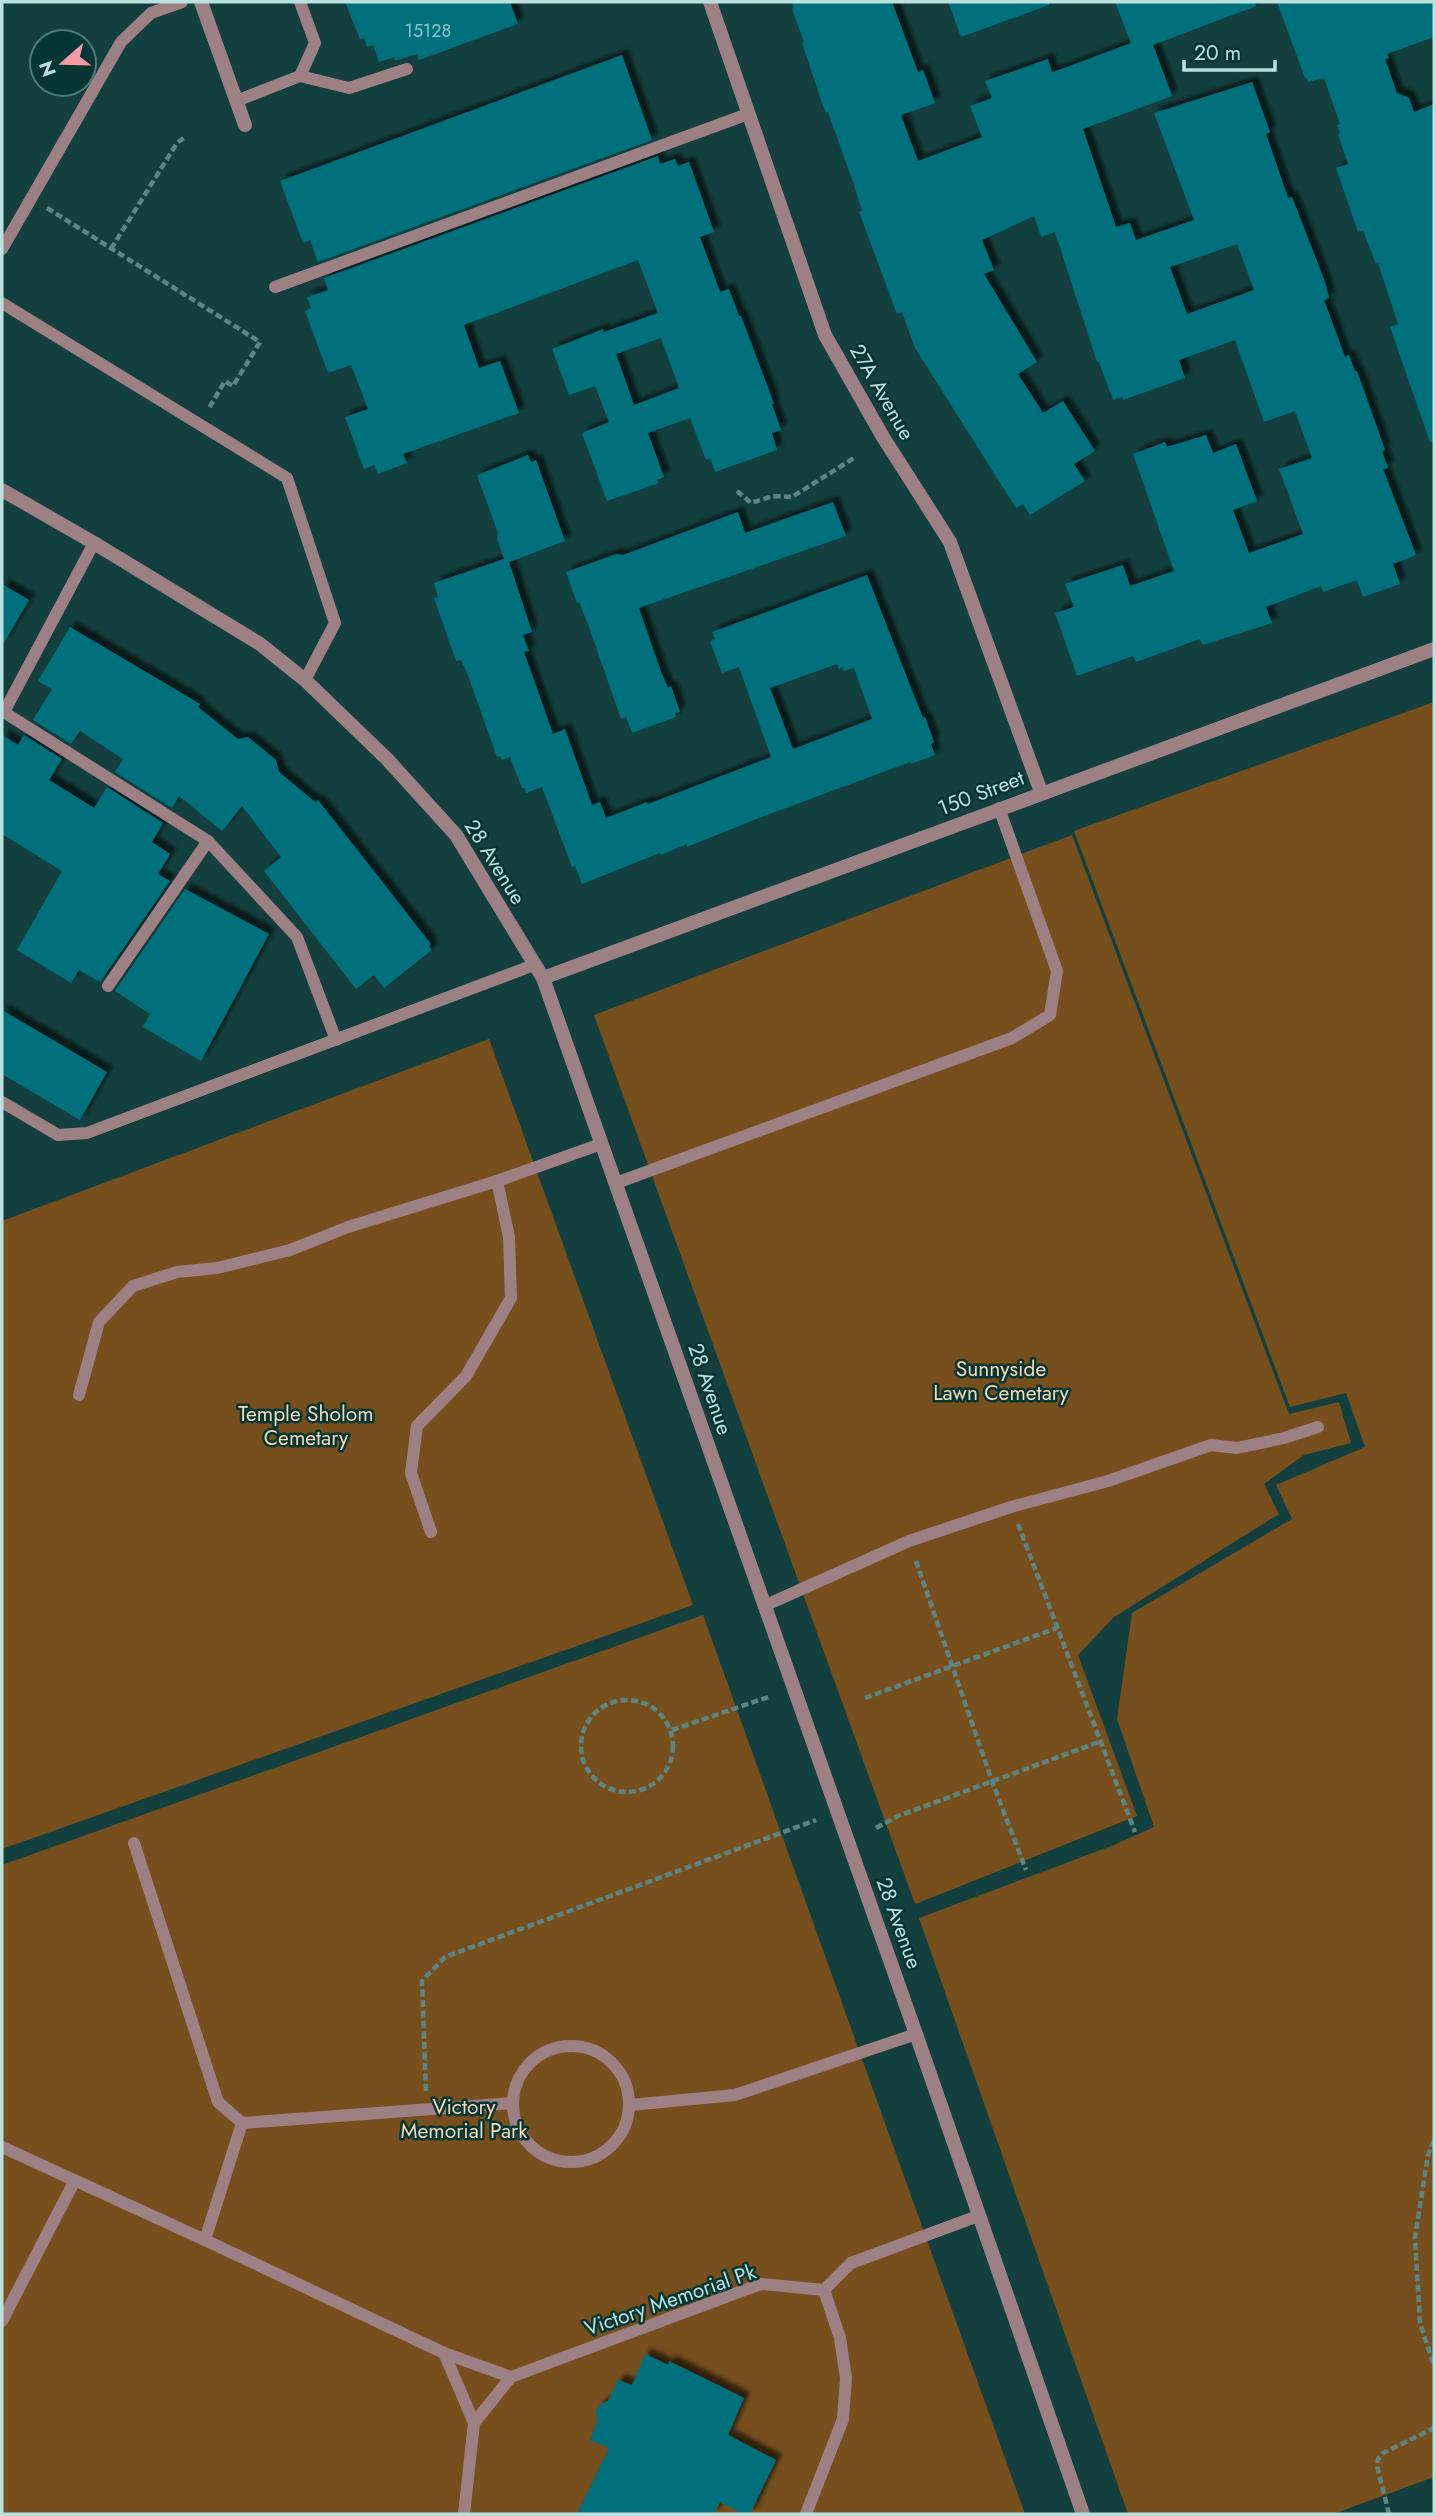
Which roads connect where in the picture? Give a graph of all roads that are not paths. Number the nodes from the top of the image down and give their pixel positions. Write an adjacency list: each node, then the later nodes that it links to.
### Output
1 (182, 2): 10 (lane)
2 (201, 2): 7 (street)
3 (300, 2): 6 (lane)
4 (710, 2): 8 (street, 27A Avenue)
5 (407, 69): 6 (lane)
6 (300, 76): 7 (lane)
7 (236, 101): 9 (street)
8 (748, 114): 11 (lane); 18 (street, 27A Avenue)
9 (245, 125)
10 (2, 249)
11 (275, 287)
12 (2, 303): 16 (lane)
13 (2, 490): 14 (street, 28 Avenue)
14 (94, 543): 16 (street, 28 Avenue); 17 (lane)
15 (1434, 649): 18 (street, 150 Street)
16 (305, 680): 21 (street, 28 Avenue)
17 (3, 711): 20 (lane)
18 (1041, 792): 19 (street, 150 Street)
19 (999, 808): 22 (street, 150 Street); 28 (lane)
20 (208, 841): 23 (lane); 24 (lane)
21 (534, 965): 22 (street, 28 Avenue); 24 (lane)
22 (543, 978): 26 (street, 28 Avenue)
23 (108, 986)
24 (336, 1040): 25 (lane)
25 (2, 1102)
26 (601, 1144): 27 (lane); 28 (street, 28 Avenue)
27 (497, 1181): 29 (lane); 31 (lane)
28 (616, 1183): 32 (street, 28 Avenue)
29 (79, 1395)
30 (1318, 1427): 32 (lane)
31 (431, 1532)
32 (764, 1606): 34 (street, 28 Avenue)
33 (134, 1843): 37 (lane)
34 (916, 2034): 36 (lane); 40 (street, 28 Avenue)
35 (513, 2103): 36 (lane); 36 (lane); 37 (lane)
36 (630, 2105)
37 (242, 2123): 41 (lane)
38 (2, 2147): 39 (lane)
39 (74, 2182): 41 (lane); 43 (lane)
40 (978, 2216): 42 (lane); 49 (street, 28 Avenue)
41 (205, 2240): 44 (lane)
42 (824, 2290): 45 (lane, Victory Memorial Pk); 48 (lane)
43 (2, 2321)
44 (444, 2353): 45 (lane); 46 (lane)
45 (511, 2377): 46 (lane)
46 (474, 2423): 47 (lane)
47 (464, 2514)
48 (806, 2514)
49 (1083, 2514)

